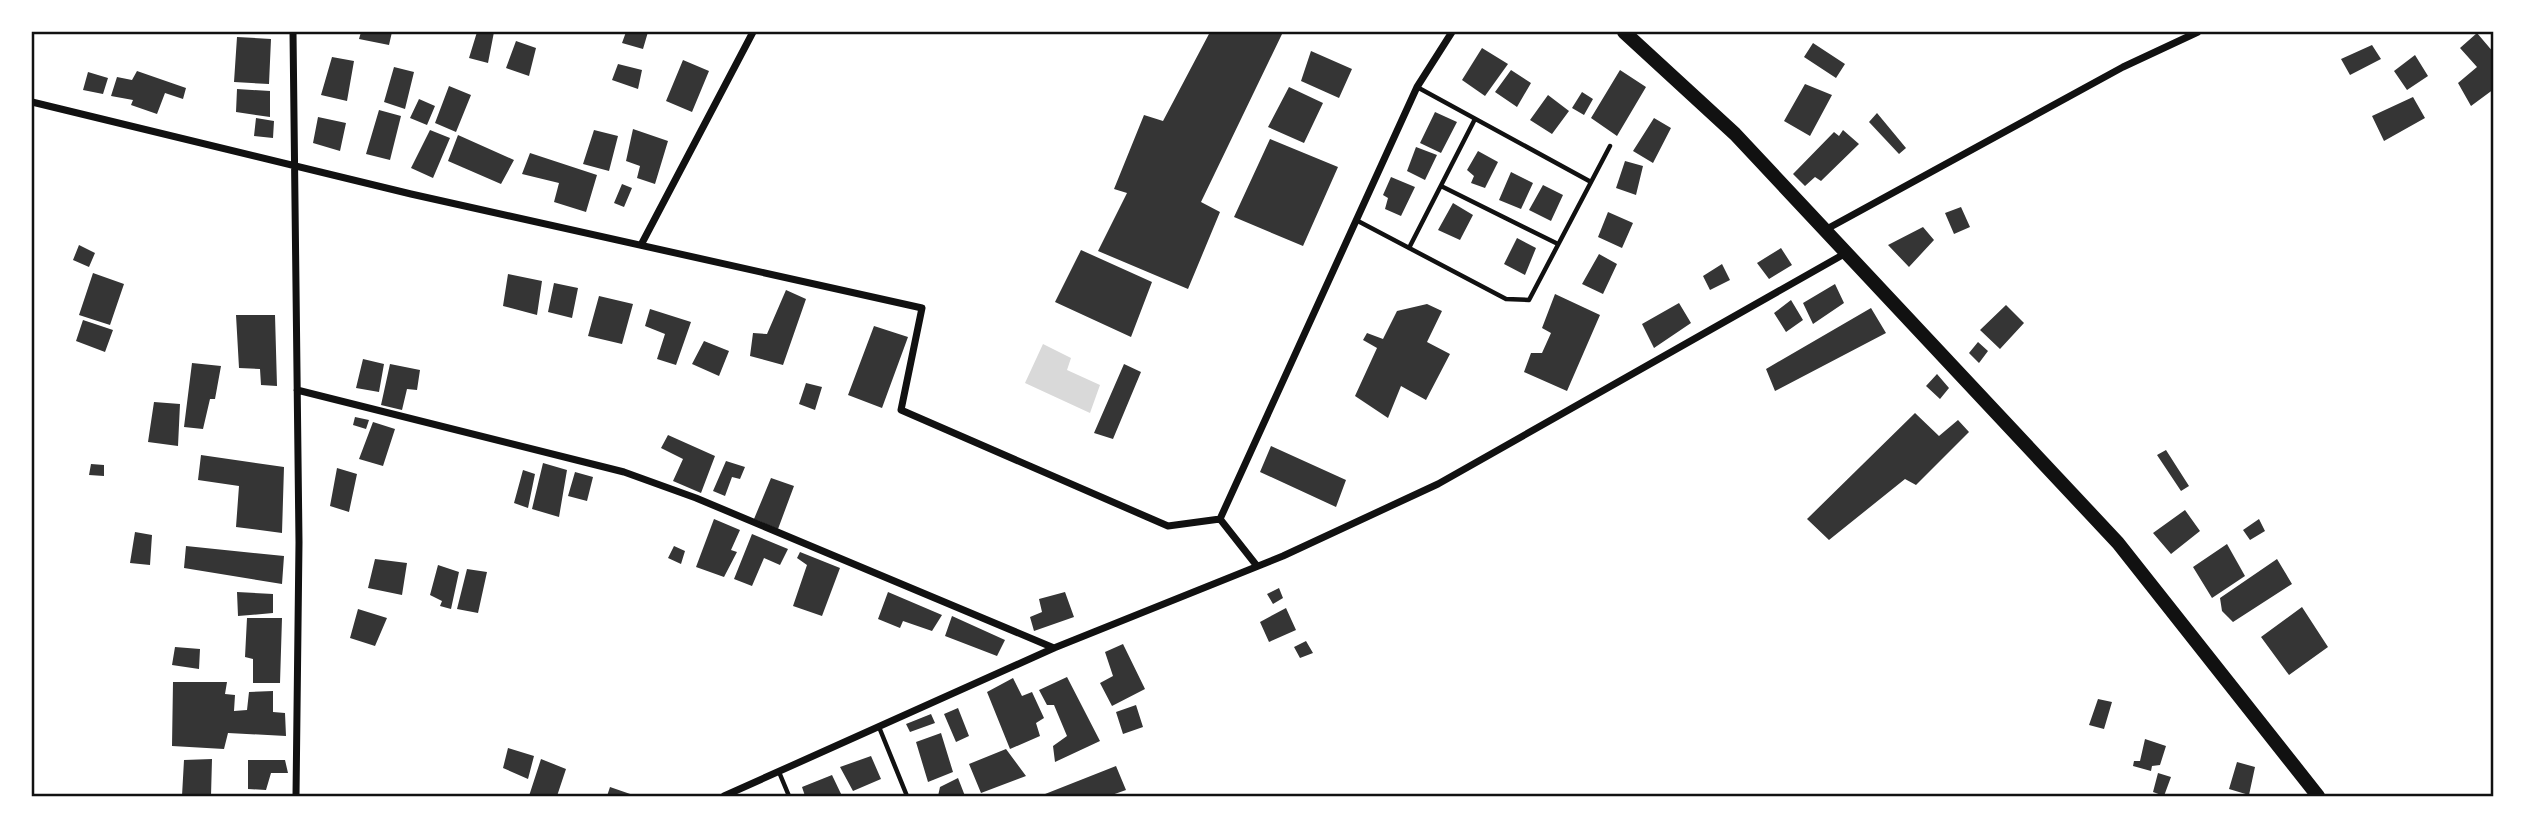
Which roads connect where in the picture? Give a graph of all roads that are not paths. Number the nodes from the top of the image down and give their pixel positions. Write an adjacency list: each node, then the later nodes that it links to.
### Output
1 (293, 32): 10 (street)
2 (754, 32): 16 (street)
3 (1452, 32): 6 (street)
4 (1624, 32): 14 (highway)
5 (2198, 32): 14 (street)
6 (1417, 87): 8 (lane); 13 (street)
7 (32, 102): 10 (street)
8 (1475, 119): 11 (lane); 12 (lane)
9 (1610, 146): 11 (lane)
10 (294, 164): 16 (street); 19 (street)
11 (1591, 182): 15 (lane)
12 (1441, 186): 15 (lane); 17 (lane)
13 (1355, 219): 17 (lane); 20 (street)
14 (1825, 230): 18 (highway)
15 (1558, 244): 17 (lane)
16 (641, 245): 20 (street)
17 (1409, 248)
18 (1847, 253): 21 (street); 29 (highway)
19 (297, 390): 22 (street); 25 (street)
20 (1220, 519): 21 (street)
21 (1256, 566): 22 (street)
22 (1054, 648): 23 (street)
23 (879, 727): 24 (street); 28 (lane)
24 (779, 772): 26 (street); 27 (lane)
25 (296, 796)
26 (724, 796)
27 (789, 796)
28 (907, 796)
29 (2318, 796)

